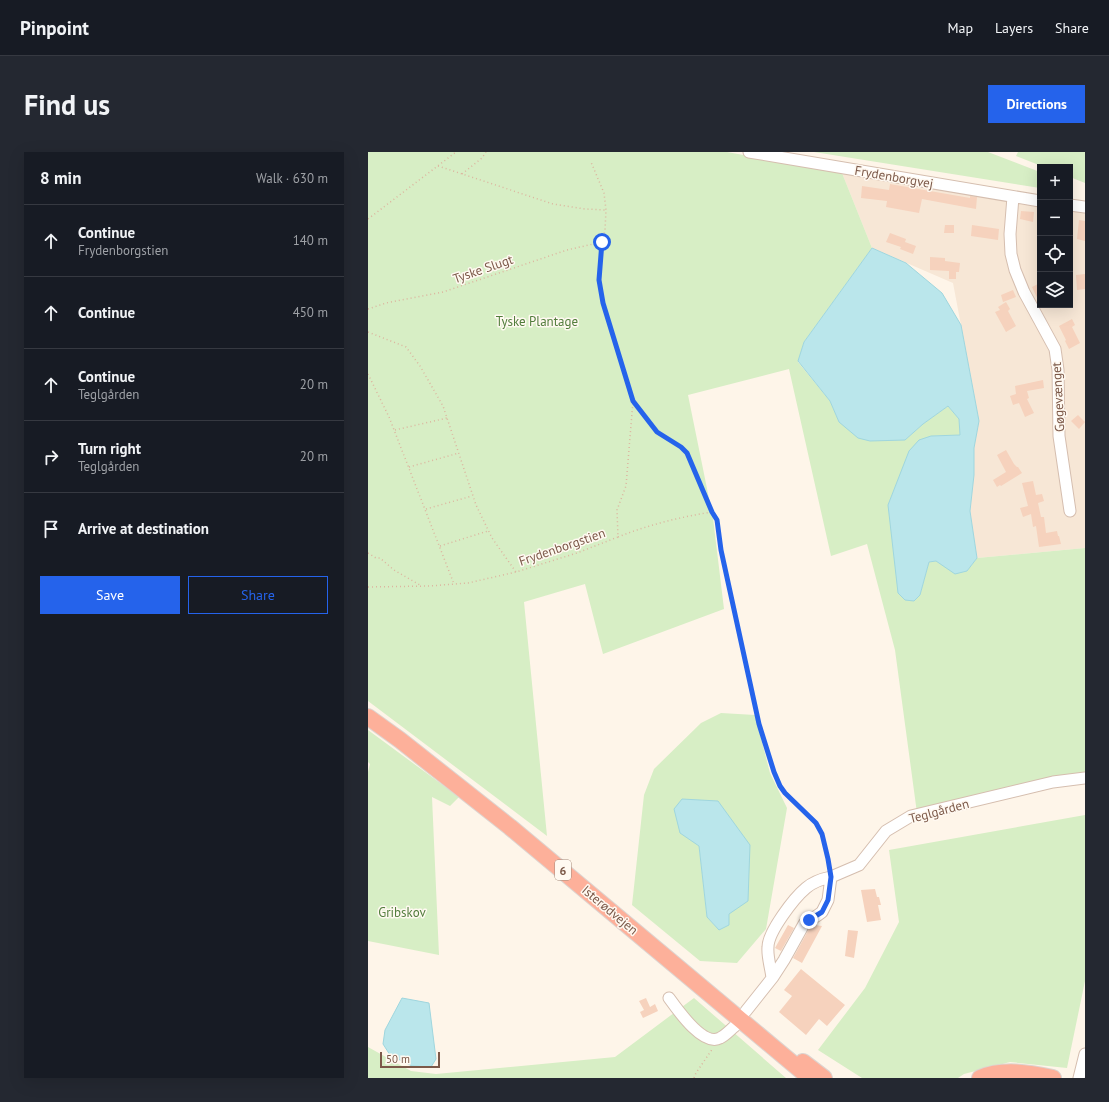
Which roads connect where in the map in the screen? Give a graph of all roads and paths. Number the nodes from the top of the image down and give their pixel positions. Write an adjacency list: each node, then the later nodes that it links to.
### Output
1 (456, 152): 5 (path)
2 (486, 152): 6 (path)
3 (749, 152): 7 (street, Frydenborgvej)
4 (591, 162): 11 (path, Frydenborgstien)
5 (438, 166): 6 (path); 12 (path)
6 (462, 174): 11 (path)
7 (1013, 197): 8 (street, Frydenborgvej); 24 (street, Gøgevænget)
8 (1037, 201)
9 (1073, 205): 10 (street)
10 (1085, 207)
11 (606, 210): 13 (path, Frydenborgstien)
12 (368, 218)
13 (602, 242): 14 (path, Tyske Slugt); 17 (path, Frydenborgstien)
14 (368, 309)
15 (368, 332): 18 (path)
16 (368, 374): 19 (path)
17 (633, 401): 25 (path); 27 (path, Frydenborgstien)
18 (447, 418): 19 (path); 20 (path)
19 (395, 430): 21 (path)
20 (459, 453): 21 (path); 22 (path)
21 (409, 467): 23 (path)
22 (473, 496): 23 (path); 26 (path)
23 (426, 509): 28 (path)
24 (1070, 511)
25 (712, 512): 27 (path); 36 (path)
26 (489, 531): 28 (path); 30 (path)
27 (618, 537): 30 (path, Frydenborgstien)
28 (440, 546): 31 (path)
29 (368, 553): 32 (path)
30 (516, 572): 31 (path, Frydenborgstien)
31 (454, 584): 32 (path, Frydenborgstien)
32 (422, 586): 33 (path, Frydenborgstien)
33 (368, 587)
34 (368, 717): 41 (highway, Isterødvejen / 6)
35 (1085, 778): 36 (street, Teglgården)
36 (831, 877): 37 (street); 37 (street, Teglgården)
37 (772, 978): 39 (street)
38 (669, 998): 42 (street)
39 (746, 1011)
40 (735, 1026): 42 (street)
41 (752, 1030): 45 (highway, Isterødvejen / 6); 46 (highway)
42 (720, 1038): 44 (path)
43 (1085, 1054): 49 (street)
44 (694, 1078)
45 (810, 1078)
46 (824, 1078)
47 (980, 1078): 48 (highway)
48 (1053, 1078)
49 (1079, 1078)

